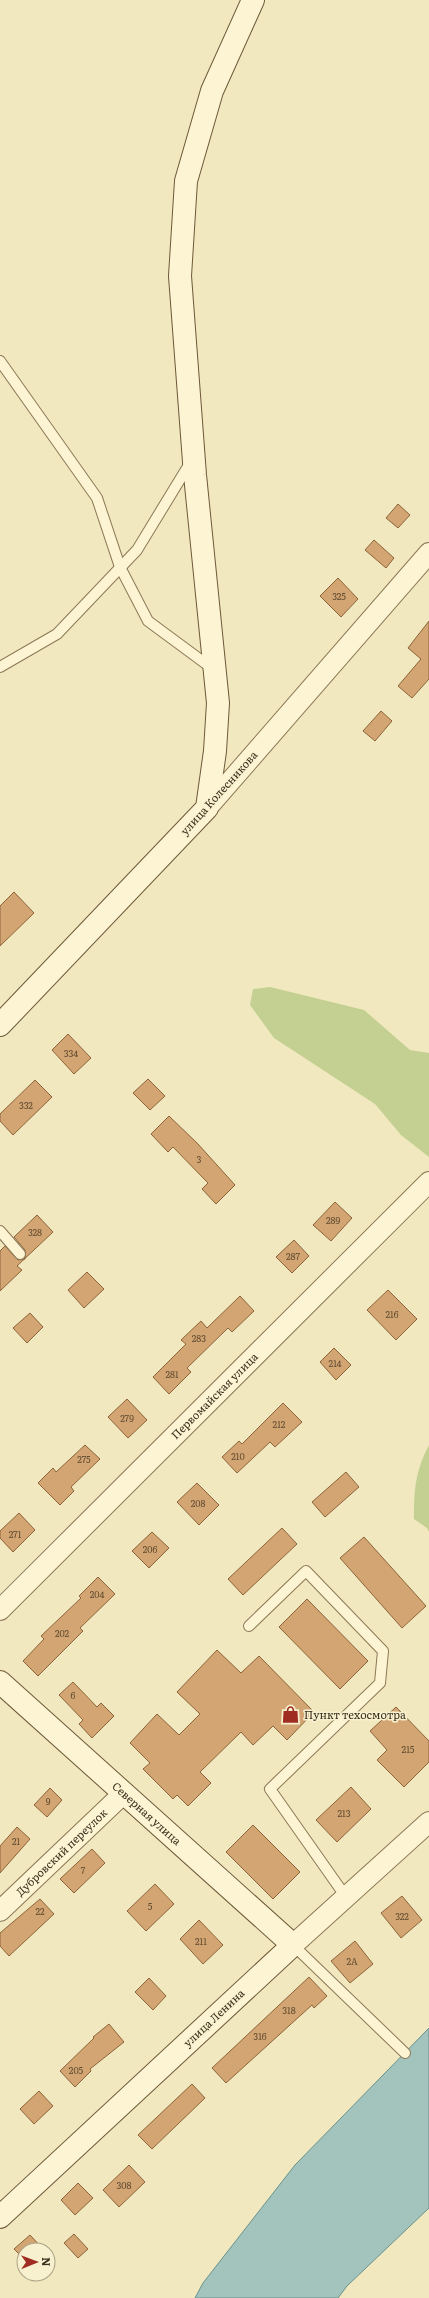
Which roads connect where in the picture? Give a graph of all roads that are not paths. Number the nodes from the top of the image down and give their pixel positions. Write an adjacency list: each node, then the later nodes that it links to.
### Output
1 (253, 0): 3 (street)
2 (0, 361): 5 (lane)
3 (194, 458): 5 (lane); 7 (street)
4 (429, 554): 8 (street, улица Колесникова)
5 (120, 567): 6 (lane); 7 (lane)
6 (0, 667)
7 (214, 670): 8 (street)
8 (207, 808): 9 (street, улица Колесникова)
9 (0, 1025)
10 (429, 1182): 13 (street, Первомайская улица)
11 (0, 1231): 12 (lane)
12 (20, 1254)
13 (0, 1610)
14 (248, 1626): 18 (lane)
15 (0, 1682): 16 (street, Северная улица)
16 (124, 1793): 19 (street, Дубровский переулок); 20 (street, Северная улица)
17 (429, 1822): 18 (street, улица Ленина)
18 (346, 1897): 20 (street, улица Ленина)
19 (0, 1911)
20 (293, 1945): 21 (lane); 22 (street, улица Ленина)
21 (405, 2053)
22 (0, 2217)

